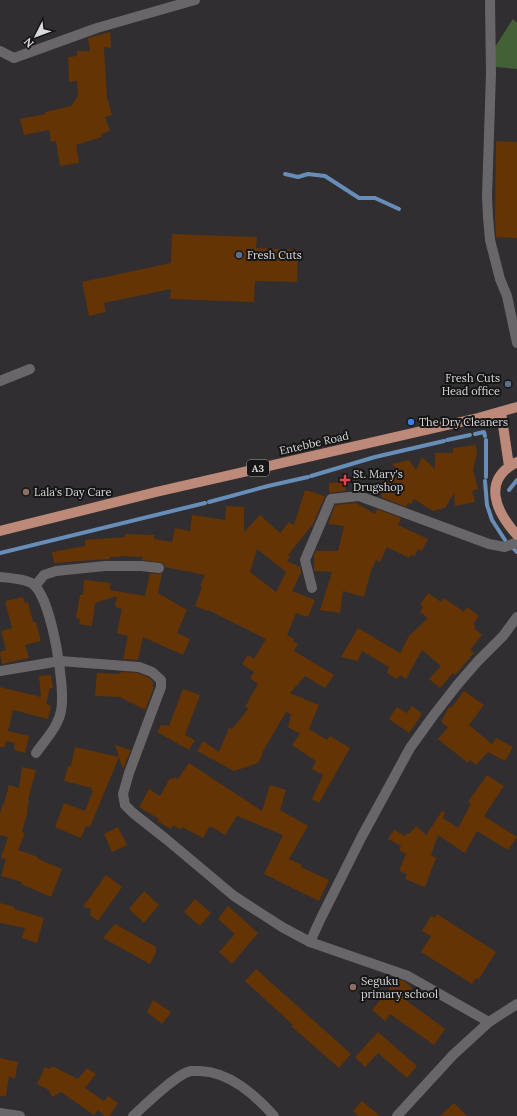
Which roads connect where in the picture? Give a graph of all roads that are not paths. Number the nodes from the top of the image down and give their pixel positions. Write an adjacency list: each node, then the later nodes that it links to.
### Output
1 (194, 0): 3 (street)
2 (490, 0): 4 (street)
3 (0, 51)
4 (517, 343)
5 (30, 369): 6 (street)
6 (0, 381)
7 (517, 407): 8 (main road, Entebbe Road / A3)
8 (501, 412): 9 (main road); 10 (main road, Entebbe Road / A3)
9 (513, 464): 11 (main road)
10 (0, 531)
11 (517, 535)
12 (517, 542): 16 (street)
13 (160, 568): 15 (street)
14 (0, 577): 15 (street)
15 (35, 586): 18 (street)
16 (312, 588)
17 (517, 617): 21 (street)
18 (60, 661): 19 (street); 20 (street); 21 (street)
19 (0, 671)
20 (36, 753)
21 (310, 942): 23 (street)
22 (517, 1004): 23 (street)
23 (489, 1022): 28 (street)
24 (0, 1113): 25 (street)
25 (20, 1116)
26 (133, 1116): 27 (street)
27 (274, 1116)
28 (397, 1116)

